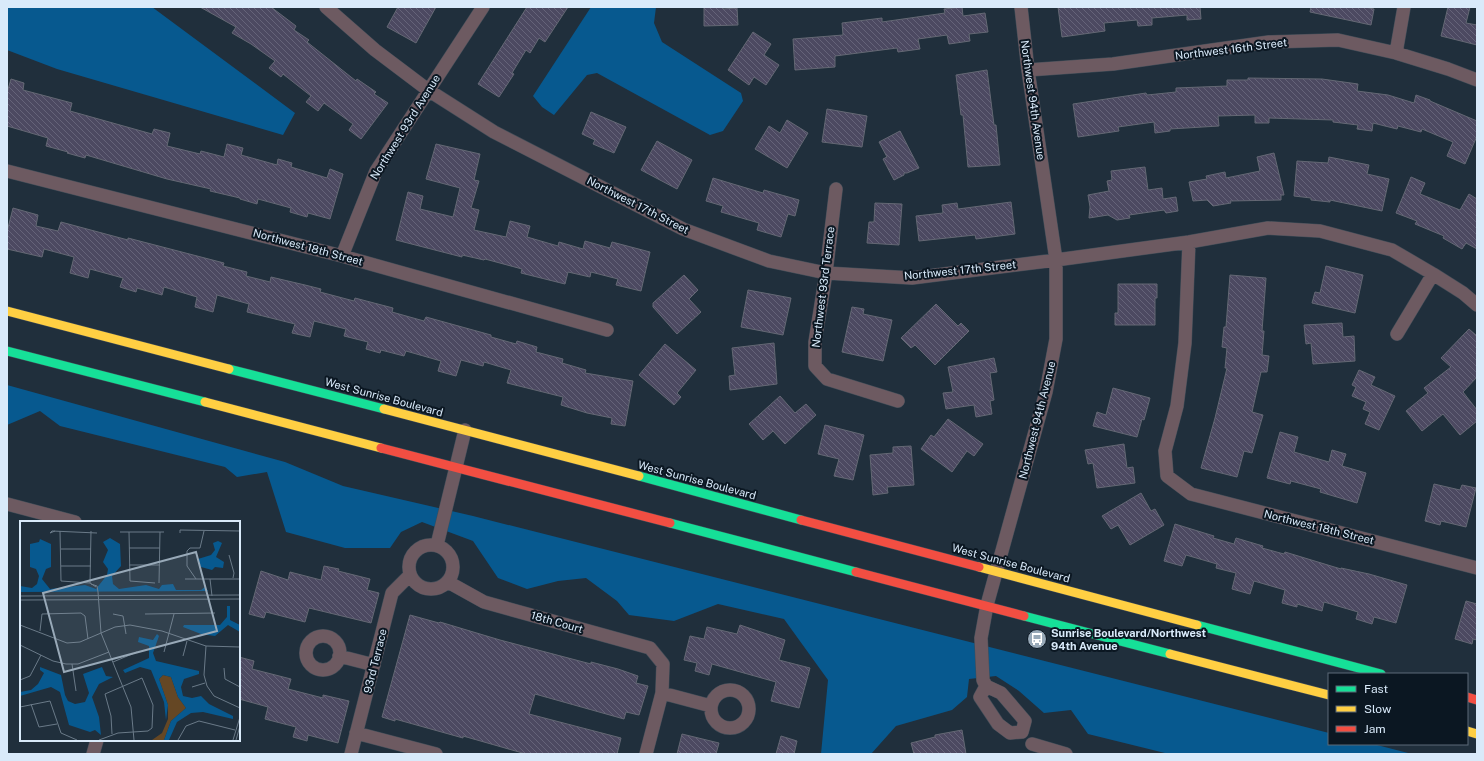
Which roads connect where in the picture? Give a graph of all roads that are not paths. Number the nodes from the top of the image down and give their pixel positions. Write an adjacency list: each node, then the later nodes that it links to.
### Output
1 (326, 7): 8 (street, Northwest 17th Street)
2 (483, 7): 8 (street, Northwest 93rd Avenue)
3 (1021, 7): 6 (street, Northwest 94th Avenue)
4 (1404, 7): 5 (street)
5 (1396, 53): 6 (street, Northwest 16th Street); 7 (street, Northwest 16th Street)
6 (1028, 70): 13 (street, Northwest 94th Avenue)
7 (1477, 80)
8 (428, 90): 12 (street, Northwest 93rd Avenue); 14 (street, Northwest 17th Street)
9 (7, 171): 12 (street, Northwest 18th Street)
10 (836, 189): 14 (street, Northwest 93rd Terrace)
11 (1189, 242): 13 (street, Northwest 17th Street); 15 (street, Northwest 17th Street); 27 (street, Northwest 18th Street)
12 (342, 256): 18 (street, Northwest 18th Street)
13 (1056, 260): 14 (street, Northwest 17th Street); 28 (street, Northwest 94th Avenue)
14 (826, 273): 21 (street, Northwest 93rd Terrace)
15 (1433, 274): 16 (street, Northwest 17th Street); 19 (street)
16 (1477, 305)
17 (7, 311): 22 (highway, West Sunrise Boulevard)
18 (607, 330)
19 (1397, 334)
20 (7, 351): 23 (highway)
21 (898, 401)
22 (465, 430): 23 (street); 28 (highway, West Sunrise Boulevard)
23 (456, 468): 26 (street); 31 (highway)
24 (7, 504): 25 (street)
25 (68, 521)
26 (439, 539): 29 (street); 30 (street)
27 (1477, 568)
28 (996, 571): 31 (street, Northwest 94th Avenue); 34 (highway, West Sunrise Boulevard)
29 (410, 575): 30 (street); 33 (street, 93rd Terrace)
30 (448, 582): 36 (street, 18th Court)
31 (987, 606): 35 (street, Northwest 94th Avenue); 37 (highway)
32 (340, 656): 33 (street)
33 (374, 665): 40 (street, 93rd Terrace)
34 (1377, 673)
35 (985, 683): 39 (street); 39 (street, Northwest 94th Avenue)
36 (662, 693): 38 (street); 46 (street)
37 (1328, 695)
38 (711, 706)
39 (1022, 732): 42 (street)
40 (356, 733): 44 (street, 93rd Terrace); 45 (street)
41 (97, 741): 43 (street)
42 (1029, 749): 47 (street)
43 (93, 754)
44 (351, 754)
45 (436, 754)
46 (646, 754)
47 (1066, 754)

